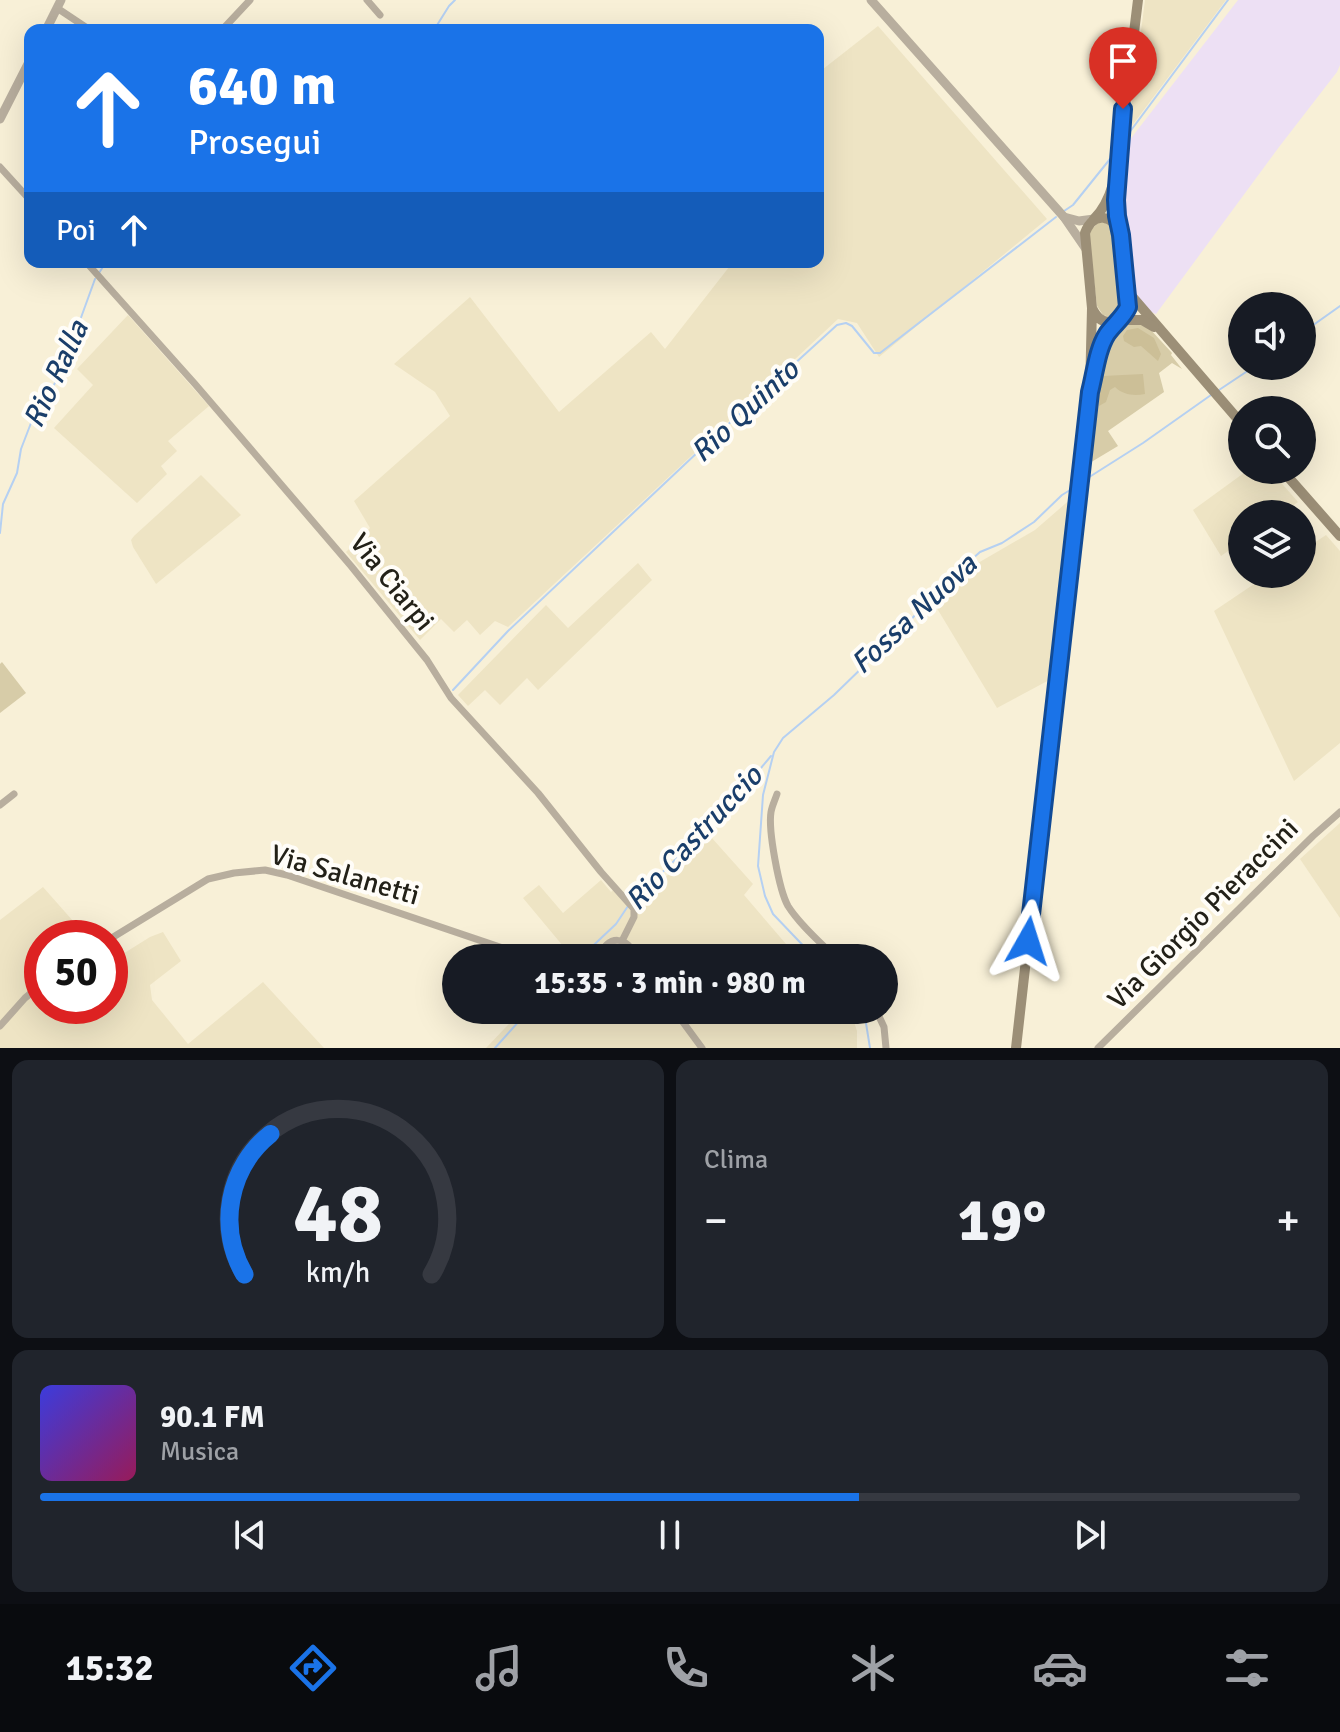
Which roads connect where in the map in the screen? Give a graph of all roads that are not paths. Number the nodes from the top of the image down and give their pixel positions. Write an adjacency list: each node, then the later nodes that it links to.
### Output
1 (250, 0): 9 (street)
2 (367, 0): 6 (street)
3 (871, 0): 15 (street)
4 (1138, 0): 13 (main road)
5 (59, 4): 7 (street); 8 (street)
6 (380, 15)
7 (49, 24)
8 (83, 24)
9 (228, 24)
10 (24, 72): 11 (street)
11 (0, 119)
12 (0, 167): 14 (street)
13 (1117, 171): 16 (main road); 17 (main road)
14 (24, 193)
15 (1064, 217): 16 (street); 18 (street)
16 (1094, 219): 17 (main road); 18 (main road)
17 (1118, 227): 20 (main road)
18 (1086, 249): 21 (main road)
19 (92, 268): 33 (street, Via Ciarpi)
20 (1127, 291): 22 (main road); 23 (main road)
21 (1092, 308): 22 (main road); 24 (main road)
22 (1120, 320): 23 (main road); 24 (main road)
23 (1165, 336): 25 (main road)
24 (1090, 392): 44 (main road)
25 (1228, 407)
26 (1294, 484): 27 (main road)
27 (1340, 536)
28 (14, 794): 30 (street)
29 (777, 794): 37 (street)
30 (0, 805)
31 (1340, 812): 45 (street, Via Giorgio Pieraccini)
32 (128, 928): 34 (street, Via Salanetti)
33 (622, 941): 35 (street); 36 (street)
34 (491, 944)
35 (608, 944)
36 (627, 944)
37 (823, 944)
38 (24, 999): 41 (street)
39 (684, 1024): 42 (street)
40 (883, 1024): 43 (street)
41 (0, 1026)
42 (702, 1048)
43 (886, 1048)
44 (1016, 1048)
45 (1098, 1048)

